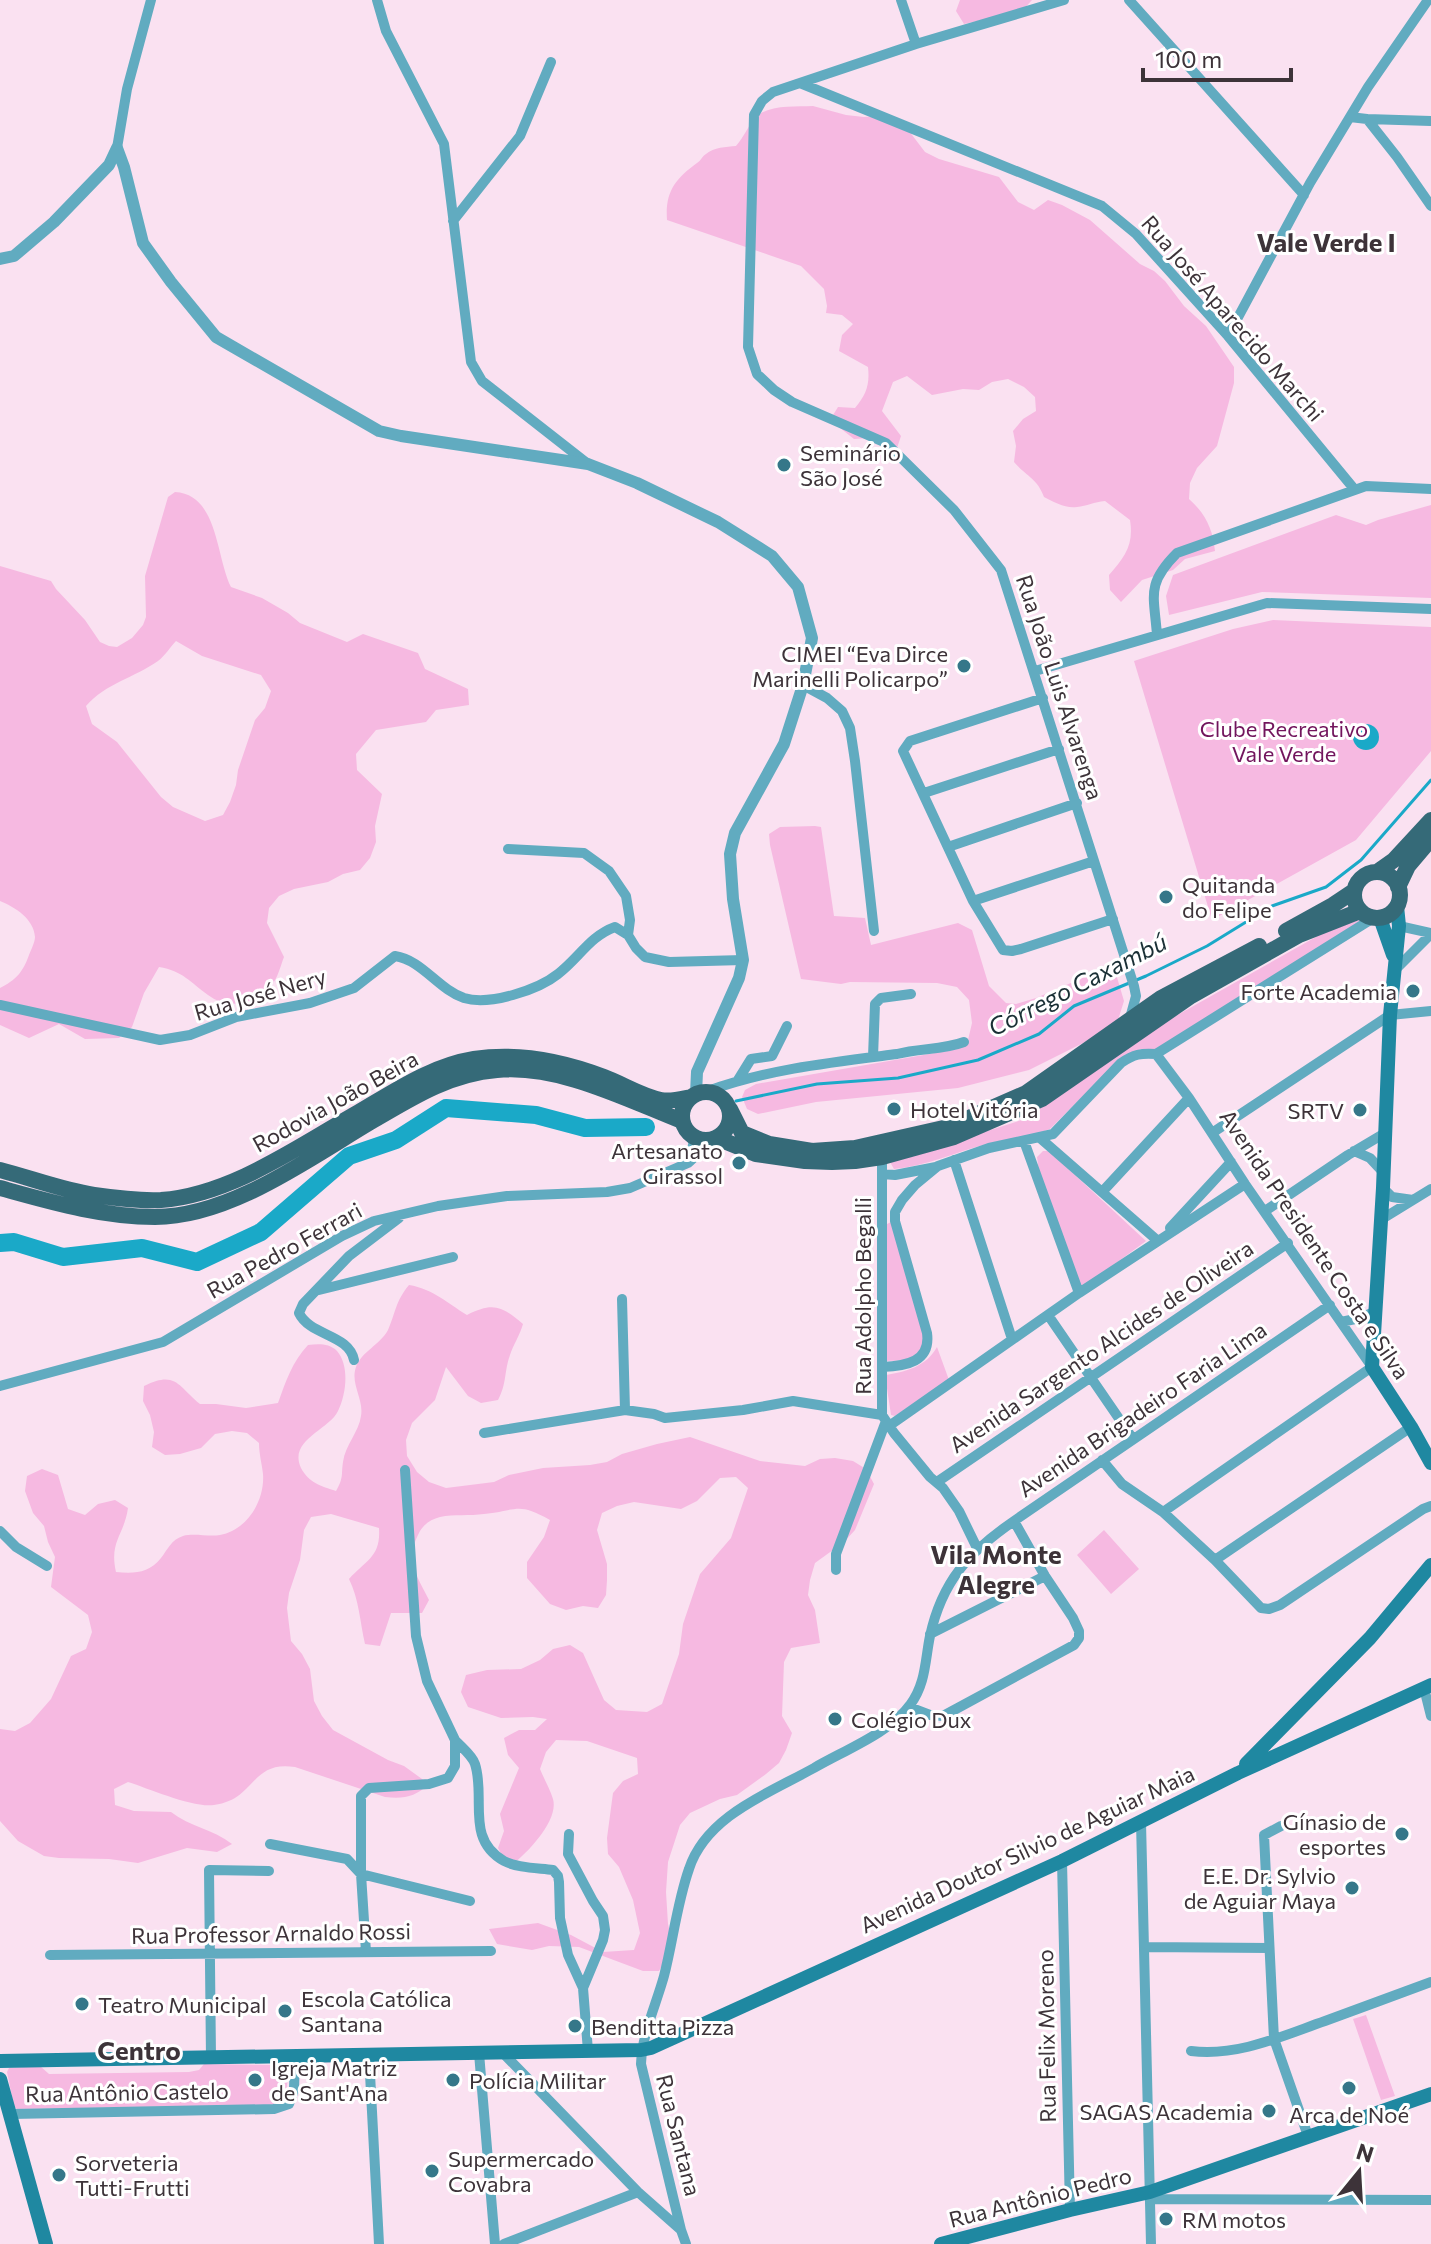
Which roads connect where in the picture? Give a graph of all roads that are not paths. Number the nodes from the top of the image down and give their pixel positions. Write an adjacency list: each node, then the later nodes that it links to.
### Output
1 (151, 0): 13 (street)
2 (377, 0): 16 (street)
3 (901, 0): 7 (street)
4 (1064, 0): 7 (street)
5 (1129, 0): 14 (street)
6 (1428, 0): 10 (street)
7 (916, 44): 9 (street)
8 (551, 62): 16 (street)
9 (800, 83): 18 (street, Rua José Aparecido Marchi); 24 (street, Rua João Luis Alvarenga)
10 (1350, 117): 11 (street); 14 (street)
11 (1367, 119): 12 (street); 15 (street)
12 (1431, 121)
13 (117, 148): 17 (street); 19 (street)
14 (1304, 195): 18 (street)
15 (1431, 206)
16 (453, 221): 19 (street)
17 (0, 259)
18 (1228, 336): 21 (street, Rua José Aparecido Marchi)
19 (588, 464): 25 (street)
20 (1431, 489): 21 (street)
21 (1355, 490): 23 (street)
22 (1431, 609): 23 (street)
23 (1157, 635): 24 (street)
24 (1035, 671): 26 (street, Rua João Luis Alvarenga)
25 (803, 685): 43 (street); 46 (street)
26 (1043, 698): 27 (street, Rua João Luis Alvarenga); 28 (street)
27 (1059, 749): 28 (street); 29 (street, Rua João Luis Alvarenga)
28 (924, 793): 32 (street)
29 (1077, 803): 32 (street); 35 (street, Rua João Luis Alvarenga)
30 (1431, 820): 36 (main road)
31 (1431, 839): 38 (main road)
32 (948, 847): 39 (street)
33 (508, 849): 45 (street)
34 (1431, 850): 38 (main road)
35 (1094, 861): 39 (street); 41 (street, Rua João Luis Alvarenga)
36 (1377, 872): 37 (main road); 38 (main road)
37 (1354, 891): 40 (main road); 50 (main road)
38 (1398, 896): 40 (main road); 42 (main road)
39 (973, 901): 41 (street)
40 (1372, 915): 47 (main road); 57 (street); 74 (main road)
41 (1113, 919): 48 (street, Rua João Luis Alvarenga)
42 (1399, 926): 44 (street); 47 (main road)
43 (874, 931)
44 (1431, 933): 47 (street)
45 (628, 935): 46 (street); 51 (street, Rua José Nery)
46 (743, 960): 60 (street)
47 (1394, 965): 53 (main road)
48 (1134, 985): 50 (street); 54 (street)
49 (911, 994): 58 (street)
50 (1161, 998): 54 (main road)
51 (0, 1005)
52 (1431, 1011): 53 (street)
53 (1390, 1015): 64 (street); 65 (main road)
54 (1128, 1022): 62 (main road)
55 (787, 1026): 59 (street)
56 (964, 1042): 58 (street)
57 (1156, 1054): 61 (street, Avenida Presidente Costa e Silva); 67 (street)
58 (873, 1057): 59 (street)
59 (738, 1080): 60 (street)
60 (698, 1094): 62 (main road); 63 (main road); 76 (main road, Rodovia João Beira)
61 (1189, 1098): 64 (street, Avenida Presidente Costa e Silva); 82 (street)
62 (730, 1109): 68 (main road)
63 (682, 1121): 66 (main road); 79 (main road, Rodovia João Beira)
64 (1212, 1133): 72 (street, Avenida Presidente Costa e Silva)
65 (1385, 1133): 70 (street); 77 (main road)
66 (695, 1137): 68 (main road); 73 (street)
67 (1040, 1138): 69 (street); 82 (street)
68 (715, 1139): 73 (street, Rua Pedro Ferrari); 74 (main road)
69 (1024, 1141): 71 (street); 93 (street)
70 (1354, 1151): 77 (street); 84 (street)
71 (954, 1160): 75 (street); 99 (street)
72 (1231, 1162): 78 (street, Avenida Presidente Costa e Silva); 89 (street)
73 (688, 1163): 87 (street, Rua Pedro Ferrari)
74 (882, 1165): 75 (street); 86 (street, Rua Adolpho Begalli)
75 (938, 1166): 85 (street)
76 (0, 1170)
77 (1383, 1172): 80 (main road)
78 (1245, 1184): 84 (street, Avenida Presidente Costa e Silva); 89 (street)
79 (0, 1188)
80 (1383, 1188): 83 (street); 88 (main road)
81 (1431, 1189): 83 (street)
82 (1103, 1191): 89 (street)
83 (1413, 1200): 88 (street)
84 (1265, 1211): 90 (street, Avenida Presidente Costa e Silva)
85 (895, 1212): 86 (street); 101 (street)
86 (882, 1213): 101 (street, Rua Adolpho Begalli)
87 (403, 1214): 92 (street); 104 (street, Rua Pedro Ferrari)
88 (1382, 1219): 96 (main road)
89 (1158, 1241): 93 (street)
90 (1288, 1243): 95 (street, Avenida Presidente Costa e Silva); 103 (street, Avenida Sargento Alcides de Oliveira)
91 (453, 1257): 92 (street)
92 (317, 1290): 100 (street)
93 (1079, 1293): 97 (street)
94 (622, 1299): 105 (street)
95 (1330, 1305): 98 (street, Avenida Presidente Costa e Silva); 109 (street, Avenida Brigadeiro Faria Lima)
96 (1376, 1311): 98 (street); 102 (main road)
97 (1048, 1315): 99 (street); 103 (street)
98 (1341, 1322): 102 (street, Avenida Presidente Costa e Silva)
99 (1012, 1339): 106 (street)
100 (354, 1360)
101 (882, 1367): 106 (street, Rua Adolpho Begalli)
102 (1372, 1367): 107 (main road, Avenida Presidente Costa e Silva); 115 (street)
103 (1090, 1377): 109 (street); 113 (street, Avenida Sargento Alcides de Oliveira)
104 (0, 1386)
105 (625, 1410): 106 (street); 108 (street)
106 (886, 1421): 113 (street); 122 (street)
107 (1411, 1427): 110 (main road, Avenida Presidente Costa e Silva); 119 (street)
108 (484, 1433)
109 (1133, 1439): 111 (street, Avenida Brigadeiro Faria Lima)
110 (1429, 1454)
111 (1102, 1460): 115 (street); 116 (street, Avenida Brigadeiro Faria Lima)
112 (405, 1470): 131 (street)
113 (937, 1482): 118 (street)
114 (1431, 1506): 119 (street)
115 (1163, 1512): 119 (street)
116 (1014, 1521): 118 (street, Avenida Brigadeiro Faria Lima); 123 (street)
117 (0, 1531): 121 (street)
118 (977, 1548): 124 (street, Avenida Brigadeiro Faria Lima)
119 (1215, 1560)
120 (1431, 1565): 130 (main road)
121 (47, 1566)
122 (836, 1570)
123 (1045, 1576): 124 (street); 128 (street)
124 (930, 1634): 125 (street, Avenida Brigadeiro Faria Lima)
125 (922, 1684): 127 (street); 128 (street)
126 (1428, 1686): 129 (street); 132 (main road, Avenida Doutor Silvio de Aguiar Maia)
127 (909, 1707): 128 (street); 153 (street)
128 (921, 1711)
129 (1431, 1716)
130 (1278, 1733): 132 (main road); 133 (main road)
131 (455, 1740): 141 (street); 142 (street)
132 (1287, 1749): 133 (main road, Avenida Doutor Silvio de Aguiar Maia)
133 (1238, 1773): 134 (main road, Avenida Doutor Silvio de Aguiar Maia)
134 (1141, 1822): 139 (main road, Avenida Doutor Silvio de Aguiar Maia); 144 (street)
135 (1281, 1826): 145 (street)
136 (569, 1834): 138 (street)
137 (270, 1844): 141 (street)
138 (570, 1859): 142 (street); 151 (street)
139 (1062, 1861): 153 (main road, Avenida Doutor Silvio de Aguiar Maia); 169 (street, Rua Felix Moreno)
140 (269, 1871): 148 (street)
141 (361, 1874): 143 (street); 147 (street)
142 (556, 1874): 151 (street)
143 (470, 1901)
144 (1145, 1947): 145 (street); 167 (street)
145 (1269, 1948): 152 (street)
146 (491, 1951): 147 (street, Rua Professor Arnaldo Rossi)
147 (366, 1952): 148 (street, Rua Professor Arnaldo Rossi)
148 (210, 1953): 149 (street, Rua Professor Arnaldo Rossi); 160 (street)
149 (50, 1955)
150 (1431, 1982): 152 (street)
151 (583, 1988): 154 (street)
152 (1274, 2039): 155 (street); 165 (street)
153 (641, 2050): 154 (main road); 170 (street, Rua Santana)
154 (588, 2051): 156 (main road)
155 (1191, 2051)
156 (502, 2052): 157 (main road); 166 (street)
157 (479, 2053): 158 (main road); 173 (street)
158 (369, 2055): 159 (main road); 172 (street)
159 (295, 2056): 160 (main road); 164 (street, Rua Antônio Castelo)
160 (211, 2058): 161 (main road)
161 (0, 2061)
162 (0, 2079): 164 (main road)
163 (1431, 2094): 165 (main road, Rua Antônio Pedro)
164 (11, 2114): 171 (main road)
165 (1308, 2136): 167 (main road, Rua Antônio Pedro)
166 (638, 2192): 170 (street); 174 (street)
167 (1150, 2196): 168 (street); 169 (main road, Rua Antônio Pedro); 177 (street)
168 (1431, 2200)
169 (1070, 2210): 176 (main road, Rua Antônio Pedro)
170 (681, 2230): 175 (street, Rua Santana)
171 (46, 2244)
172 (379, 2244)
173 (495, 2244)
174 (504, 2244)
175 (686, 2244)
176 (941, 2244)
177 (1151, 2244)

